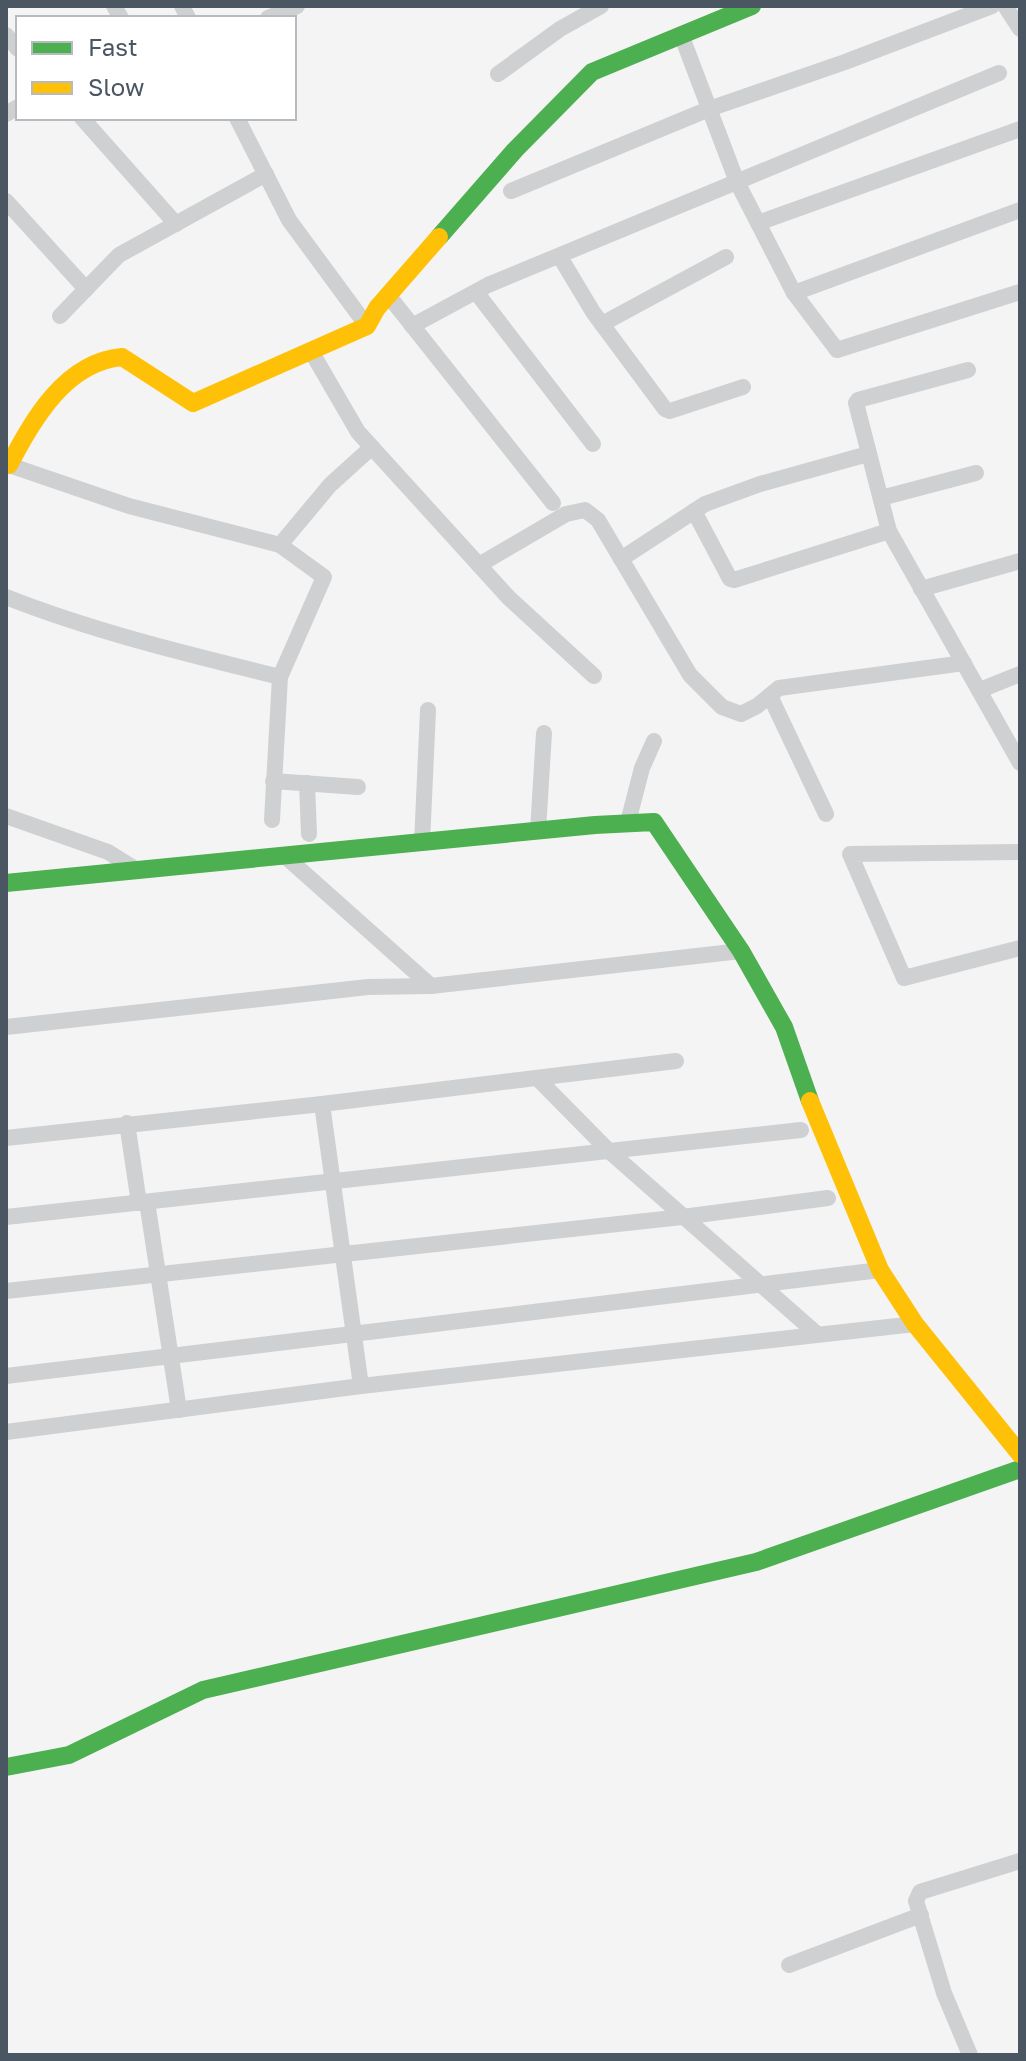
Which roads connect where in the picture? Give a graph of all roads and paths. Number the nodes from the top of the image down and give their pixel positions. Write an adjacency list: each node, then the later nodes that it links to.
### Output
1 (297, 6): 6 (street)
2 (601, 6): 10 (street)
3 (752, 6): 8 (street)
4 (992, 6): 11 (street)
5 (1005, 6): 7 (street)
6 (273, 16)
7 (1020, 29)
8 (682, 37): 11 (street); 28 (street)
9 (999, 73): 16 (street)
10 (498, 74)
11 (709, 109): 16 (street); 17 (street)
12 (84, 120): 21 (street)
13 (238, 120): 15 (street)
14 (1020, 129): 20 (street)
15 (266, 174): 21 (street); 31 (street)
16 (737, 182): 20 (street); 22 (street)
17 (511, 191)
18 (6, 201): 24 (street)
19 (1020, 210): 27 (street)
20 (758, 223): 27 (street)
21 (176, 224): 24 (street)
22 (560, 257): 25 (street); 30 (street)
23 (726, 257): 30 (street)
24 (86, 289): 29 (street)
25 (476, 292): 32 (street); 36 (street)
26 (1020, 292): 27 (street)
27 (794, 293)
28 (388, 295): 31 (street); 32 (street)
29 (60, 316)
30 (602, 324): 35 (street)
31 (367, 326): 33 (street)
32 (412, 326): 42 (street)
33 (311, 351): 37 (street); 39 (street)
34 (968, 370): 38 (street)
35 (743, 387)
36 (593, 444)
37 (372, 447): 45 (street); 48 (street)
38 (868, 454): 41 (street); 43 (street)
39 (8, 464): 45 (street)
40 (976, 473): 41 (street)
41 (881, 498): 44 (street)
42 (553, 503)
43 (694, 511): 44 (street); 46 (street)
44 (889, 531): 49 (street)
45 (280, 545): 54 (street)
46 (621, 559): 48 (street); 56 (street)
47 (1020, 561): 49 (street)
48 (479, 565): 53 (street)
49 (921, 589): 51 (street)
50 (6, 597): 54 (street)
51 (964, 663): 55 (street); 56 (street)
52 (1020, 674): 55 (street)
53 (594, 676)
54 (280, 677): 61 (street)
55 (980, 690): 60 (street)
56 (770, 696): 64 (street)
57 (428, 710): 70 (street)
58 (544, 733): 68 (street)
59 (654, 741): 67 (street)
60 (1020, 763)
61 (273, 781): 62 (street); 66 (street)
62 (307, 783): 63 (street); 69 (street)
63 (358, 787)
64 (826, 814)
65 (6, 816): 73 (street)
66 (272, 820)
67 (628, 822): 68 (street); 76 (street)
68 (538, 831): 70 (street)
69 (309, 834)
70 (422, 843): 72 (street)
71 (1020, 852): 75 (street)
72 (286, 857): 73 (street); 77 (street)
73 (138, 871): 74 (street)
74 (6, 883)
75 (1020, 948)
76 (741, 951): 77 (street); 92 (street)
77 (431, 986): 78 (street)
78 (6, 1027)
79 (676, 1061): 80 (street)
80 (537, 1078): 81 (street); 85 (street)
81 (322, 1104): 82 (street); 86 (street)
82 (127, 1123): 84 (street); 88 (street)
83 (801, 1130): 85 (street)
84 (6, 1138)
85 (609, 1151): 86 (street); 90 (street)
86 (333, 1182): 88 (street); 91 (street)
87 (828, 1198): 90 (street)
88 (143, 1203): 89 (street); 93 (street)
89 (6, 1217)
90 (682, 1217): 91 (street); 94 (street)
91 (343, 1254): 93 (street); 98 (street)
92 (880, 1270): 94 (street); 96 (street)
93 (159, 1274): 95 (street); 99 (street)
94 (758, 1285): 97 (street); 98 (street)
95 (6, 1291)
96 (915, 1324): 97 (street); 104 (street)
97 (817, 1334): 101 (street)
98 (354, 1335): 99 (street); 101 (street)
99 (173, 1356): 100 (street); 102 (street)
100 (6, 1376)
101 (361, 1386): 102 (street)
102 (179, 1410): 103 (street)
103 (6, 1432)
104 (1020, 1454)
105 (1020, 1469): 106 (street)
106 (6, 1767)
107 (1020, 1861): 108 (street)
108 (921, 1915): 109 (street); 110 (street)
109 (789, 1965)
110 (970, 2055)

